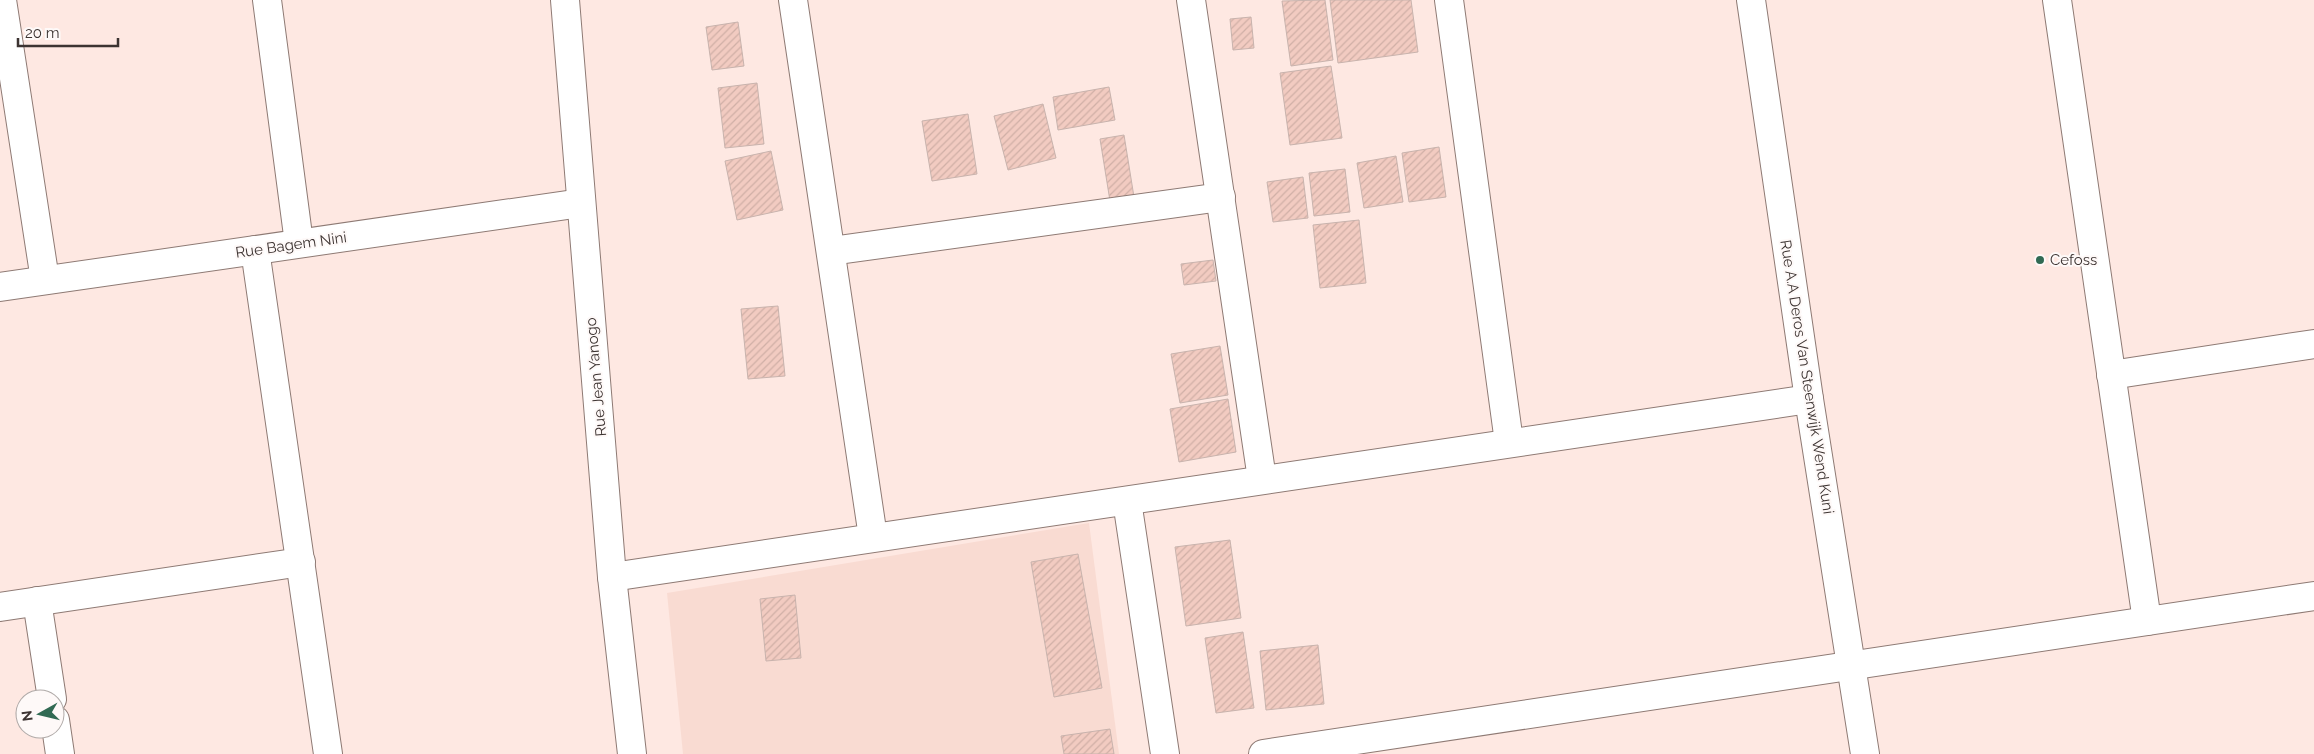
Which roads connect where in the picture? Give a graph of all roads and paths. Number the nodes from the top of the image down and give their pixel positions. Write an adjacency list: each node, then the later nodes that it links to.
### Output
1 (2, 0): 9 (street)
2 (267, 0): 12 (street)
3 (565, 0): 11 (street, Rue Jean Yanogo)
4 (793, 0): 14 (street)
5 (1191, 0): 10 (street)
6 (1449, 0): 20 (street)
7 (1751, 0): 19 (street, Rue A.A Deros Van Steenwijk Wend Kuni)
8 (2057, 0): 18 (street)
9 (8, 94): 15 (street)
10 (1221, 197): 14 (street); 21 (street)
11 (581, 203): 12 (street, Rue Bagem Nini); 25 (street, Rue Jean Yanogo)
12 (299, 243): 13 (street, Rue Bagem Nini)
13 (255, 250): 15 (street, Rue Bagem Nini); 24 (street)
14 (831, 251): 23 (street)
15 (45, 280): 16 (street, Rue Bagem Nini)
16 (0, 287)
17 (2314, 344): 18 (street)
18 (2111, 375): 29 (street)
19 (1809, 399): 20 (street); 30 (street, Rue A.A Deros Van Steenwijk Wend Kuni)
20 (1509, 442): 21 (street)
21 (1262, 479): 22 (street)
22 (1127, 501): 23 (street); 36 (street)
23 (873, 537): 25 (street)
24 (301, 562): 27 (street); 34 (street)
25 (612, 577): 35 (street, Rue Jean Yanogo)
26 (2314, 596): 29 (street)
27 (37, 602): 28 (street); 31 (street)
28 (0, 607)
29 (2147, 621): 30 (street)
30 (1851, 666): 37 (street); 38 (street, Rue A.A Deros Van Steenwijk Wend Kuni)
31 (50, 689)
32 (58, 739): 33 (street)
33 (60, 754)
34 (328, 754)
35 (632, 754)
36 (1165, 754)
37 (1263, 754)
38 (1865, 754)

